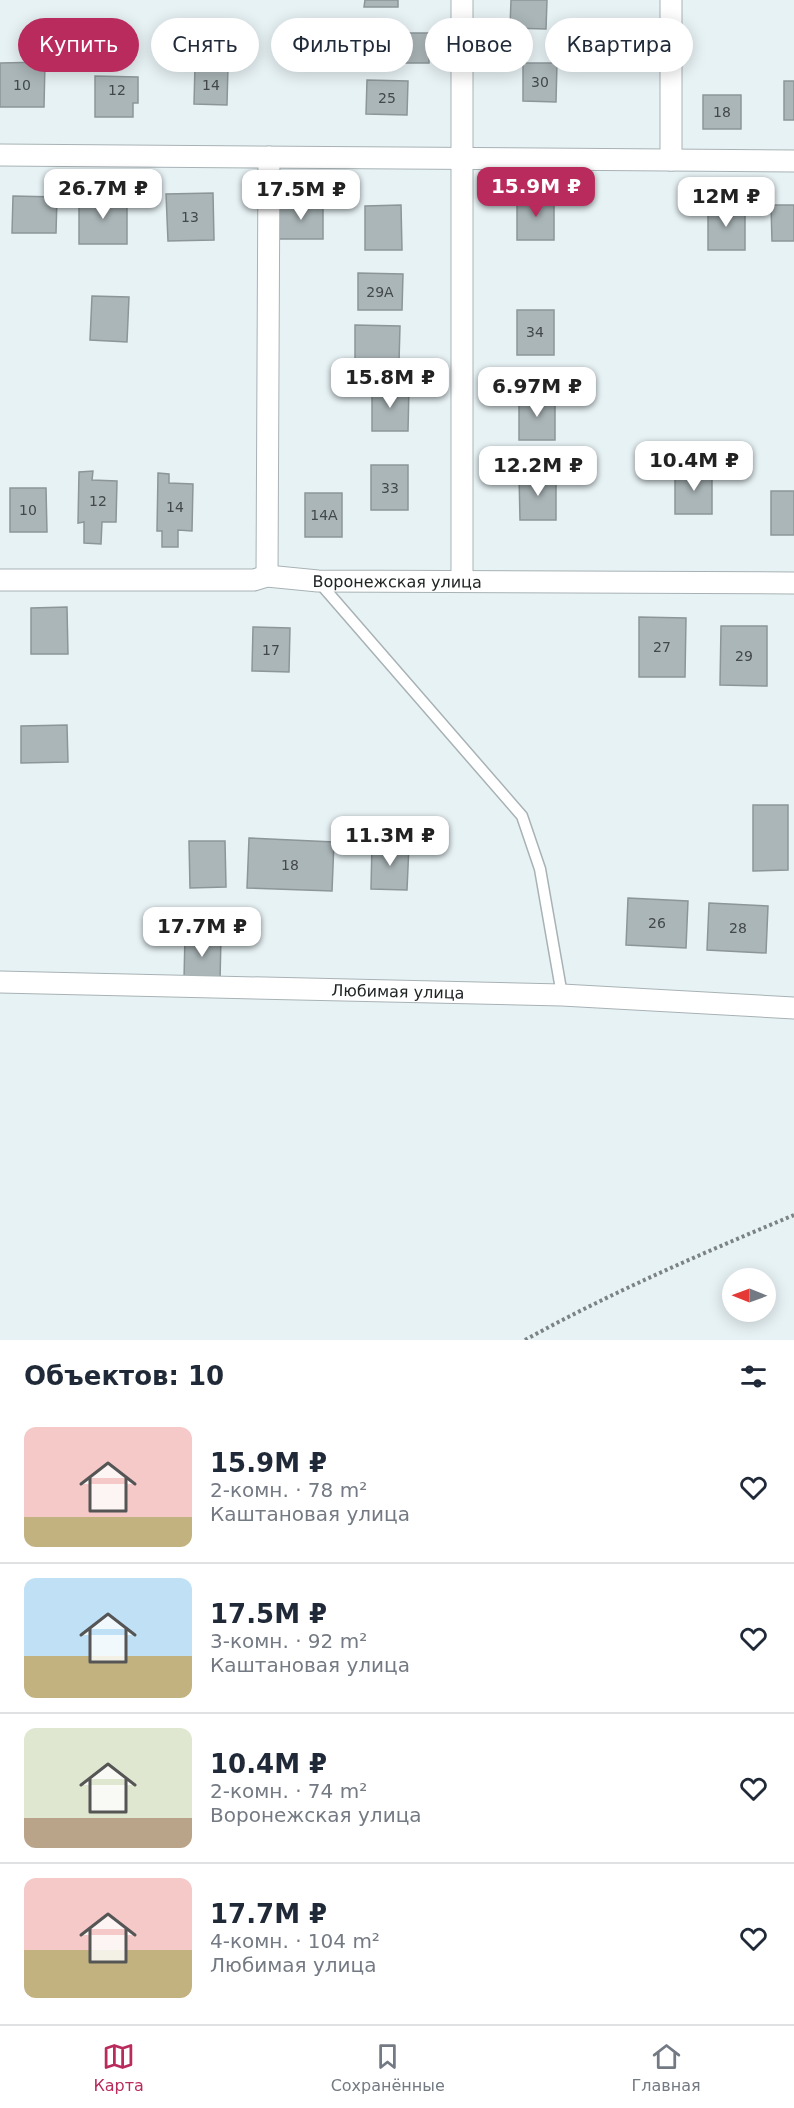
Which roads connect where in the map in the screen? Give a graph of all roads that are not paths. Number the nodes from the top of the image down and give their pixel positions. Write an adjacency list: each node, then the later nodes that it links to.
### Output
1 (462, 0): 5 (street)
2 (671, 0): 6 (street)
3 (0, 155): 4 (street)
4 (269, 157): 5 (street); 8 (street)
5 (462, 160): 6 (street); 11 (street)
6 (670, 160): 7 (street)
7 (794, 161)
8 (267, 576): 9 (street, Воронежская улица); 10 (street, Воронежская улица)
9 (0, 580)
10 (318, 581): 11 (street, Воронежская улица); 14 (lane)
11 (462, 582): 12 (street, Воронежская улица)
12 (794, 583)
13 (0, 982): 14 (street, Любимая улица)
14 (562, 995): 15 (street, Любимая улица)
15 (794, 1008)

